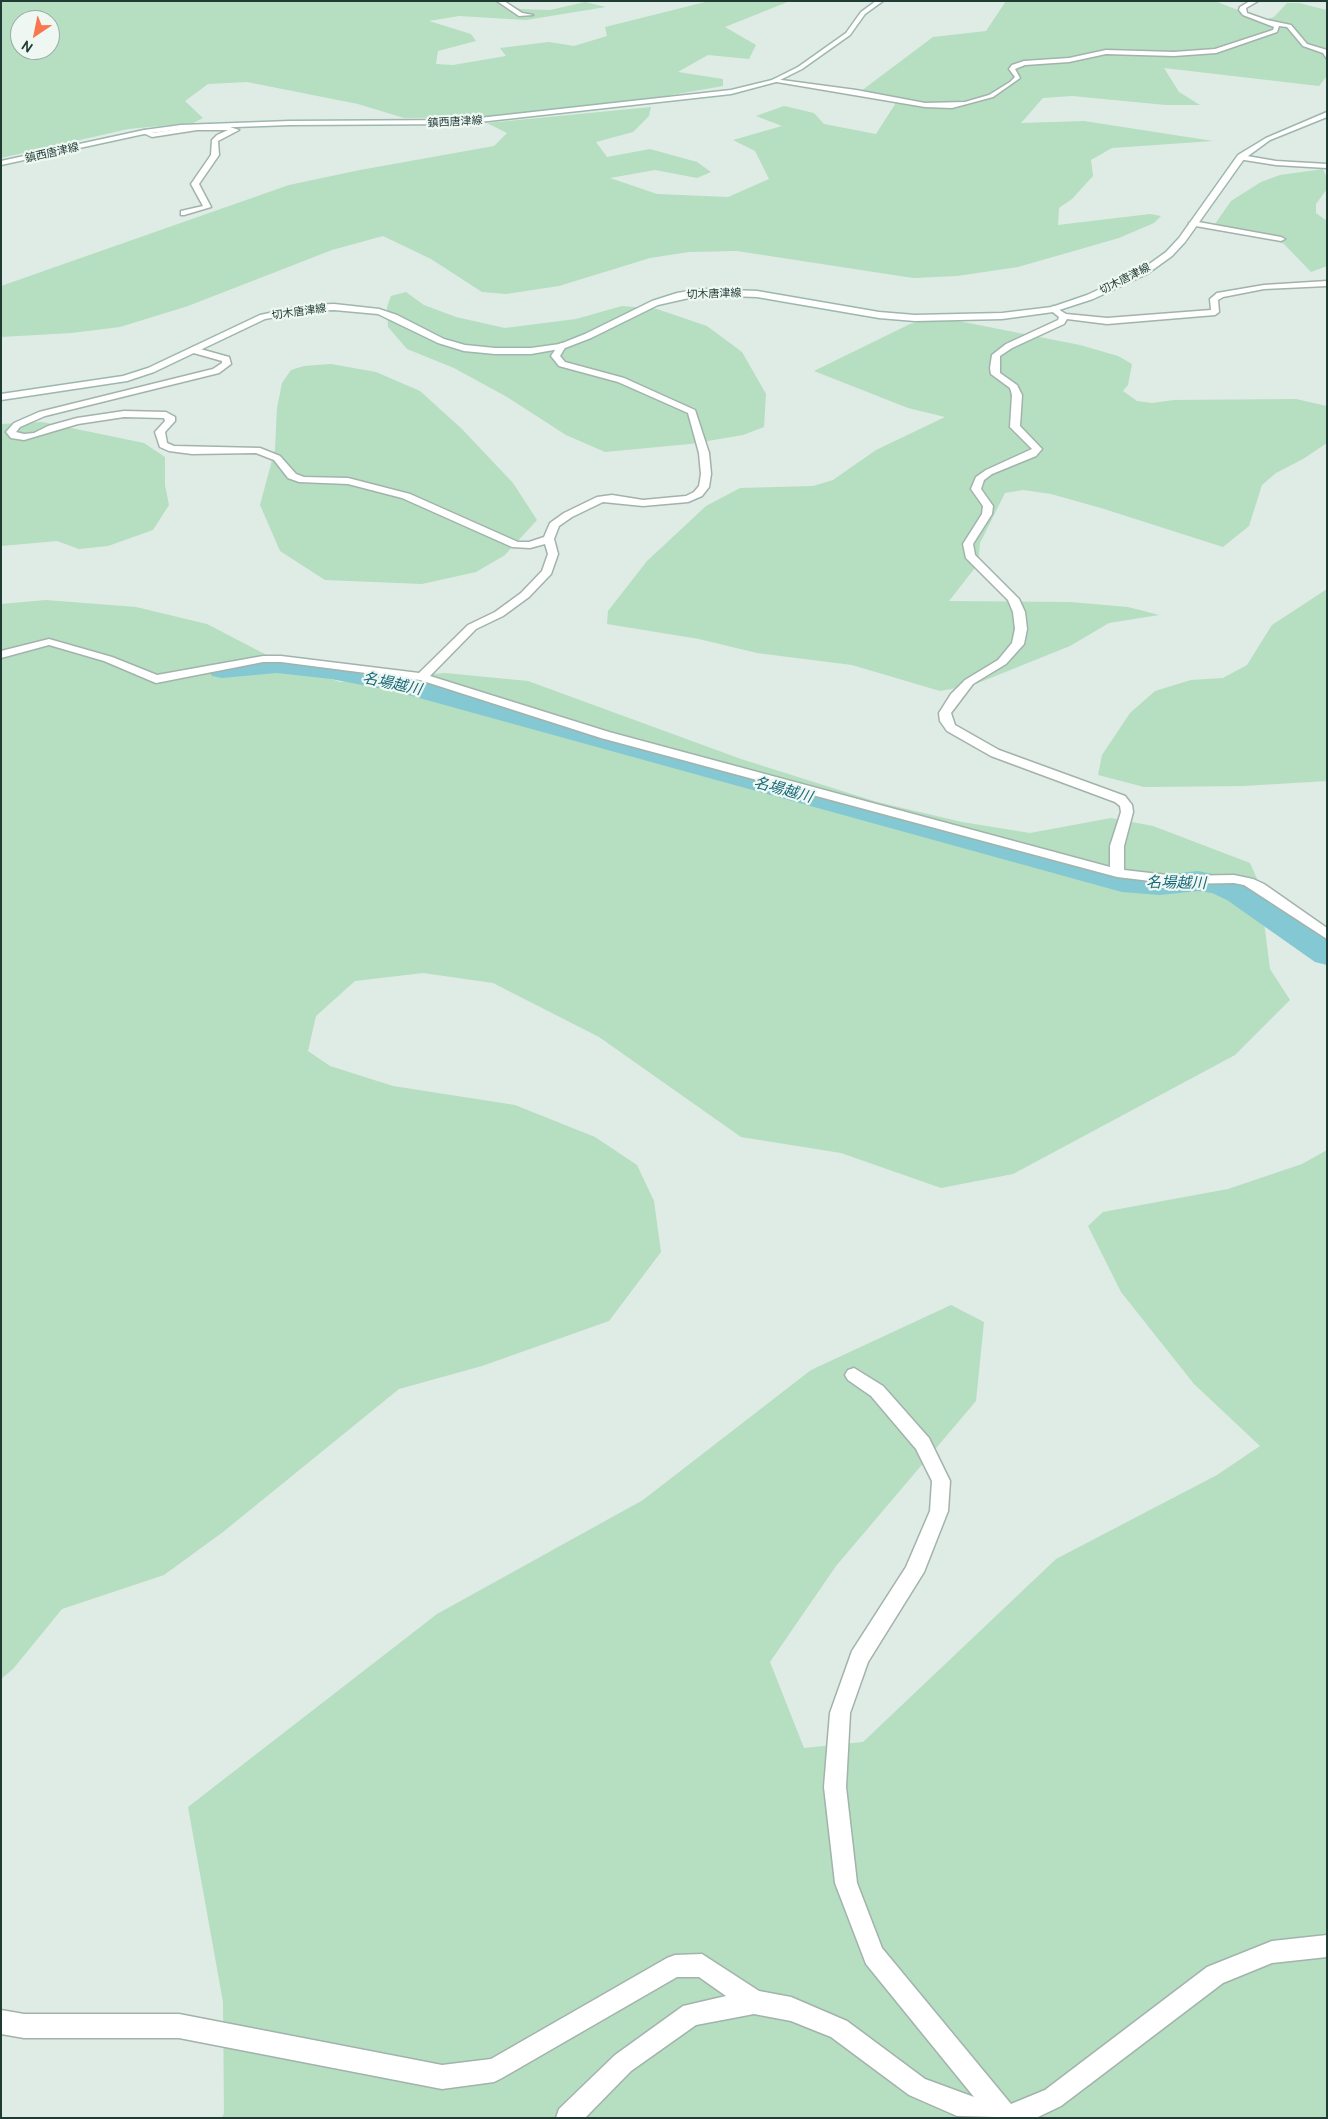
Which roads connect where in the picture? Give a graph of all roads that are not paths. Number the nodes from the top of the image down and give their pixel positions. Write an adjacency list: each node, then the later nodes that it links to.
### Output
1 (500, 1): 4 (street)
2 (880, 1): 7 (street, 鎮西唐津線)
3 (1255, 1): 5 (street)
4 (530, 15)
5 (1267, 22): 6 (street); 7 (street)
6 (1327, 57)
7 (774, 81): 9 (street, 鎮西唐津線)
8 (1327, 114): 10 (street, 切木唐津線)
9 (144, 132): 11 (street, 鎮西唐津線); 13 (street)
10 (1241, 157): 12 (street); 14 (street, 切木唐津線)
11 (1, 163)
12 (1327, 166)
13 (184, 213)
14 (1194, 223): 15 (street); 17 (street, 切木唐津線)
15 (1281, 239)
16 (1327, 282): 18 (street)
17 (1053, 309): 18 (street); 19 (street, 切木唐津線)
18 (1064, 316): 25 (street)
19 (562, 346): 20 (street, 切木唐津線); 22 (street)
20 (193, 350): 21 (street, 切木唐津線); 22 (street)
21 (1, 397)
22 (549, 539): 24 (street)
23 (1, 655): 24 (street)
24 (422, 677): 25 (street)
25 (1117, 873): 26 (street)
26 (1327, 935)
27 (854, 1376): 32 (street)
28 (1327, 1946): 32 (street)
29 (754, 2002): 30 (street); 31 (street); 32 (street)
30 (1, 2022)
31 (568, 2118)
32 (1007, 2118)

